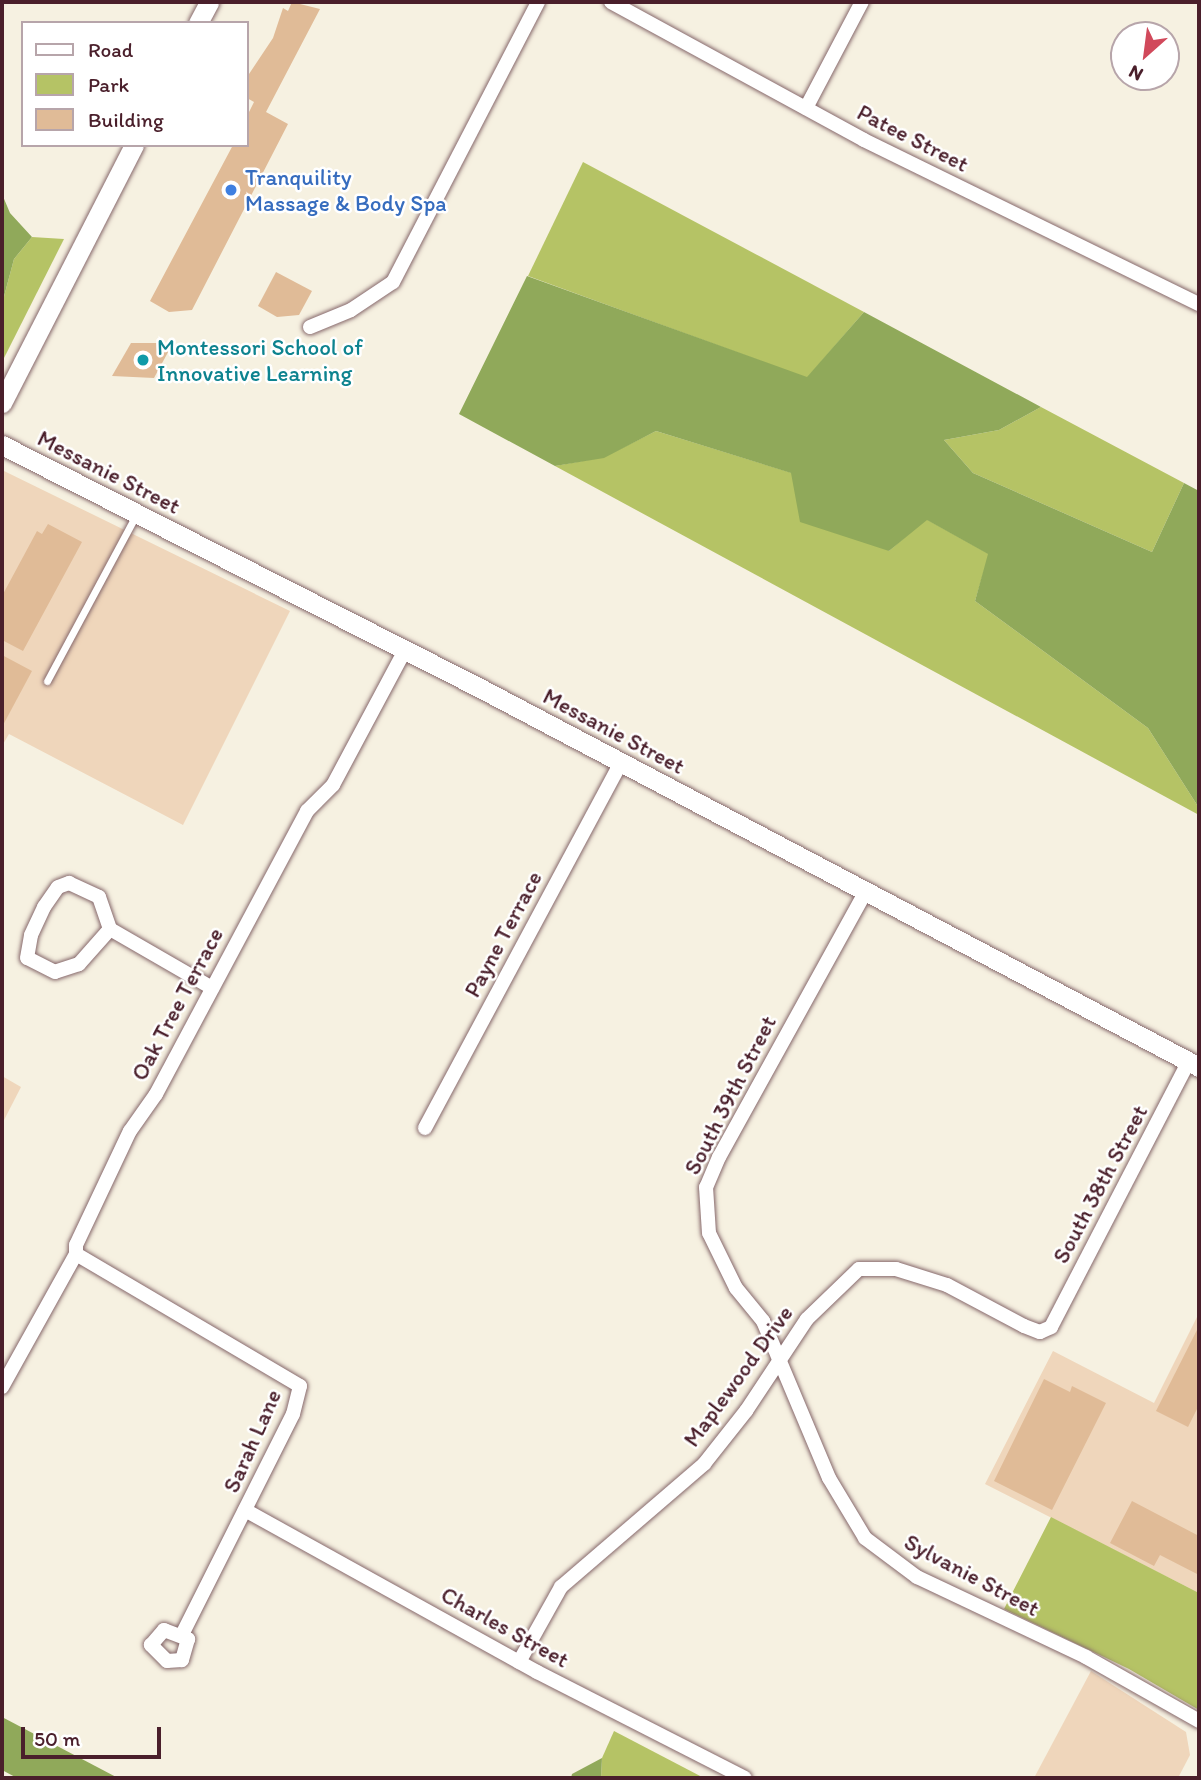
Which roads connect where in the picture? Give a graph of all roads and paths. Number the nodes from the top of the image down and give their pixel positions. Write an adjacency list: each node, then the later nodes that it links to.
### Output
1 (209, 2): 5 (street)
2 (538, 2): 9 (street)
3 (611, 2): 6 (street, Patee Street)
4 (862, 2): 6 (street)
5 (199, 21)
6 (806, 108): 8 (street, Patee Street)
7 (133, 147): 10 (street)
8 (1199, 304)
9 (310, 327)
10 (2, 403)
11 (2, 445): 12 (street, Messanie Street)
12 (136, 514): 13 (street, Messanie Street); 14 (lane)
13 (405, 650): 15 (street, Messanie Street); 18 (street, Oak Tree Terrace)
14 (47, 681)
15 (621, 762): 16 (street, Messanie Street); 20 (street, Payne Terrace)
16 (866, 891): 19 (street, Messanie Street); 23 (street, South 39th Street)
17 (110, 929): 17 (street); 18 (street)
18 (212, 988): 21 (street, Oak Tree Terrace)
19 (1194, 1064): 22 (street, South 38th Street)
20 (425, 1128)
21 (76, 1254): 24 (street, Oak Tree Terrace); 25 (street, Sarah Lane)
22 (1051, 1327): 23 (street, Maplewood Drive)
23 (779, 1359): 27 (street, Maplewood Drive); 28 (street, Sylvanie Street)
24 (2, 1387)
25 (246, 1510): 26 (street, Sarah Lane); 27 (street, Charles Street)
26 (183, 1633)
27 (519, 1662): 29 (street, Charles Street)
28 (1199, 1721)
29 (745, 1778)

